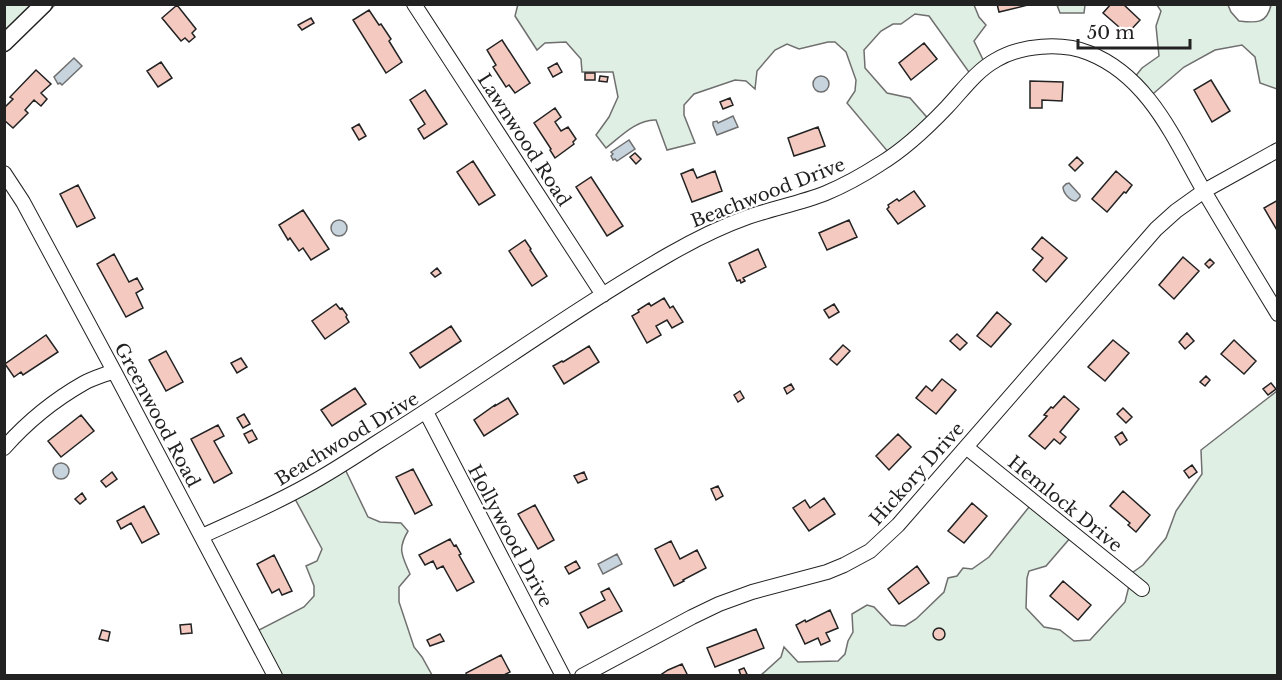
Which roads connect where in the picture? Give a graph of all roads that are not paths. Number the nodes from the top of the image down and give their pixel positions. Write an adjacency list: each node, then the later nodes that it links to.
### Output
1 (44, 4): 3 (street)
2 (414, 4): 7 (street, Lawnwood Road)
3 (4, 43)
4 (1278, 150): 6 (street, Hickory Drive)
5 (4, 173): 9 (street, Greenwood Road)
6 (1204, 191): 7 (street, Beachwood Drive); 8 (street, Beachwood Drive); 11 (street, Hickory Drive)
7 (603, 294): 10 (street, Beachwood Drive)
8 (1278, 314)
9 (114, 371): 12 (street); 13 (street, Greenwood Road)
10 (426, 412): 13 (street, Beachwood Drive); 16 (street, Hollywood Drive)
11 (966, 447): 14 (street, Hemlock Drive); 17 (street, Hickory Drive)
12 (4, 448)
13 (202, 536): 15 (street, Greenwood Road)
14 (1142, 589)
15 (275, 675)
16 (563, 675)
17 (582, 675)

